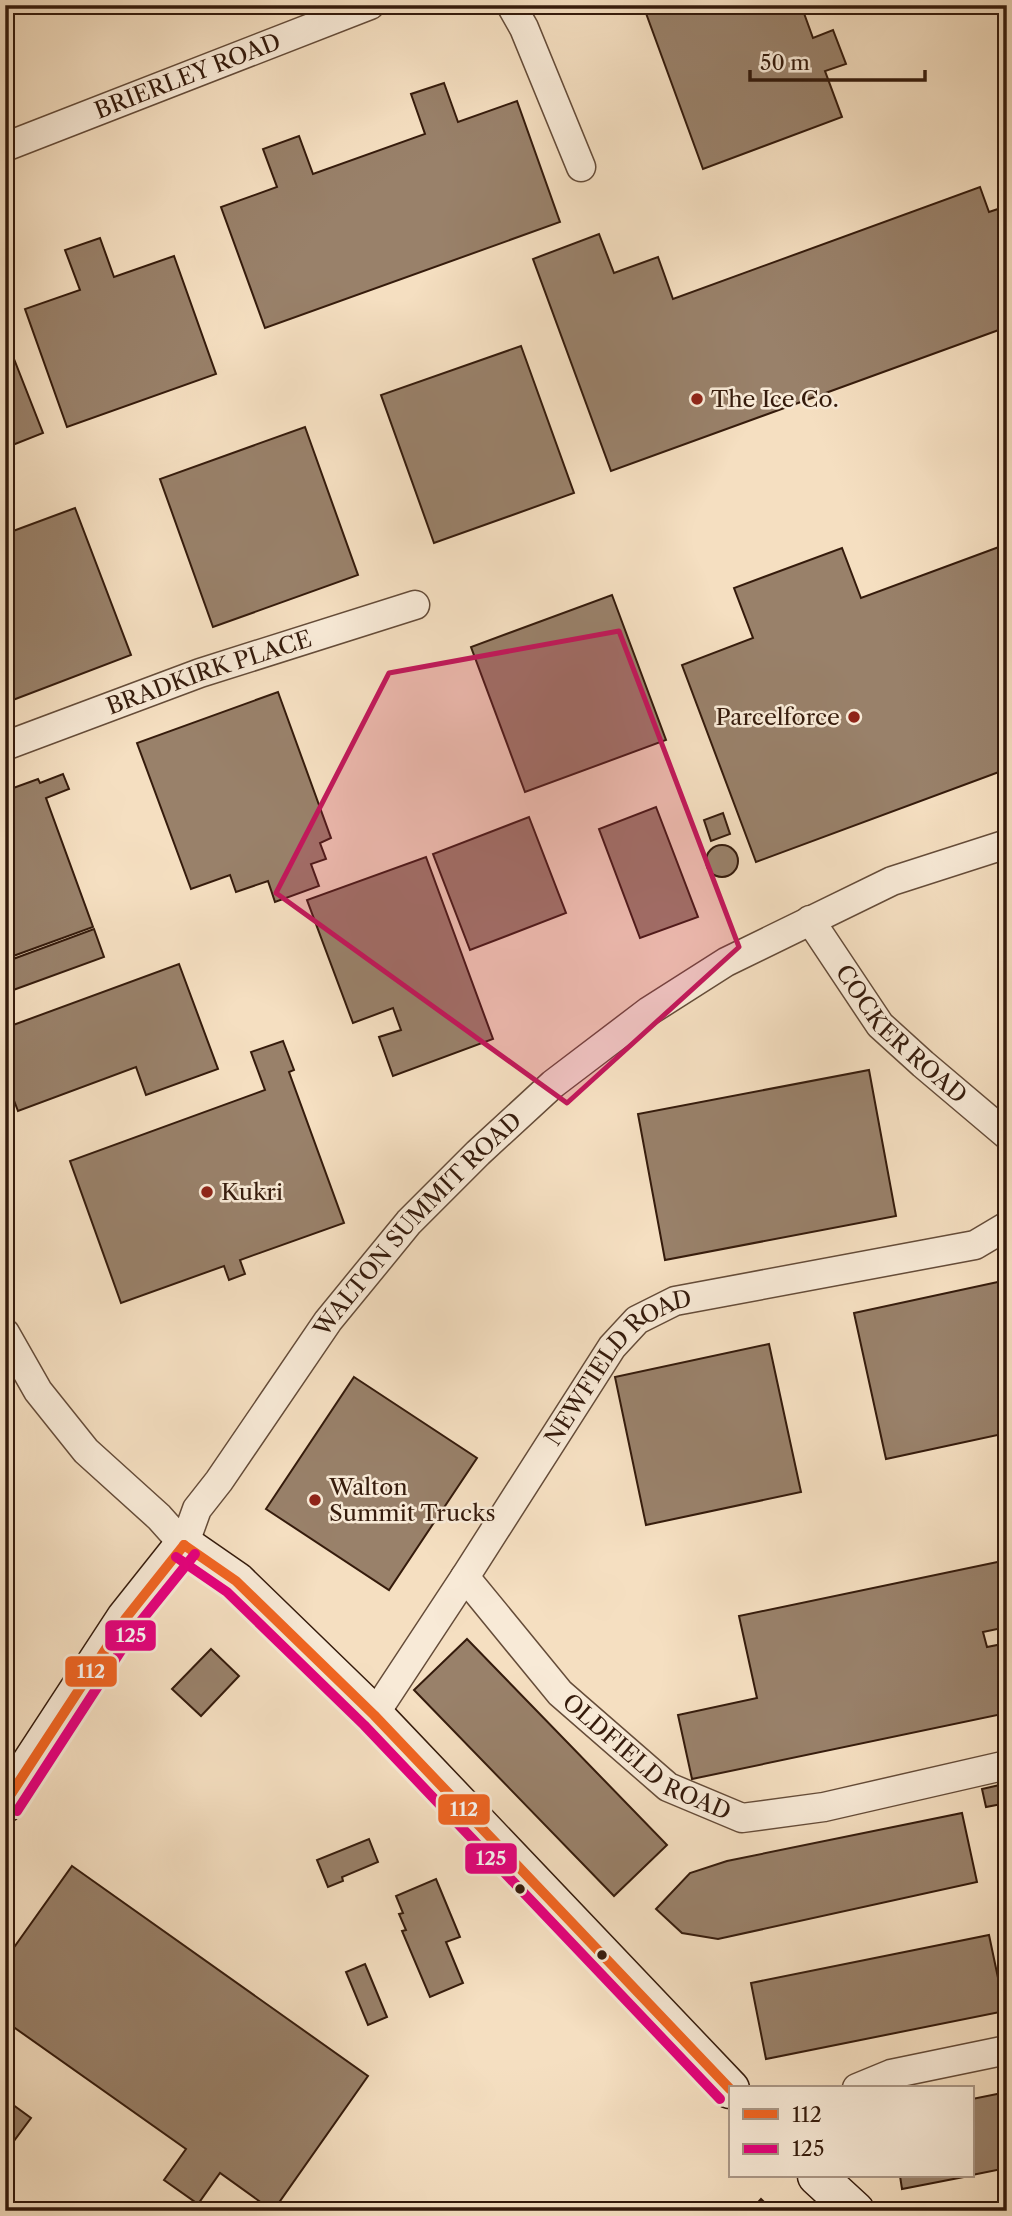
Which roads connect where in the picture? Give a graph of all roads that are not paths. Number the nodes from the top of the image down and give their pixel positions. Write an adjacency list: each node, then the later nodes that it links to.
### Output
1 (370, 5): 3 (street, BRIERLEY ROAD)
2 (511, 5): 4 (street)
3 (5, 147)
4 (581, 167)
5 (415, 605): 6 (street, BRADKIRK PLACE)
6 (5, 746)
7 (1007, 844): 8 (street, WALTON SUMMIT ROAD)
8 (810, 920): 9 (street, COCKER ROAD); 12 (street, WALTON SUMMIT ROAD)
9 (1007, 1135)
10 (1007, 1226): 13 (street, NEWFIELD ROAD)
11 (5, 1333): 12 (street)
12 (184, 1545): 14 (street); 16 (street, WALTON SUMMIT ROAD)
13 (465, 1577): 14 (street, NEWFIELD ROAD); 15 (street, OLDFIELD ROAD)
14 (374, 1715): 19 (street)
15 (1007, 1765)
16 (5, 1803)
17 (1007, 2050): 18 (street)
18 (862, 2086)
19 (729, 2088)
20 (819, 2178): 21 (street)
21 (855, 2211)

